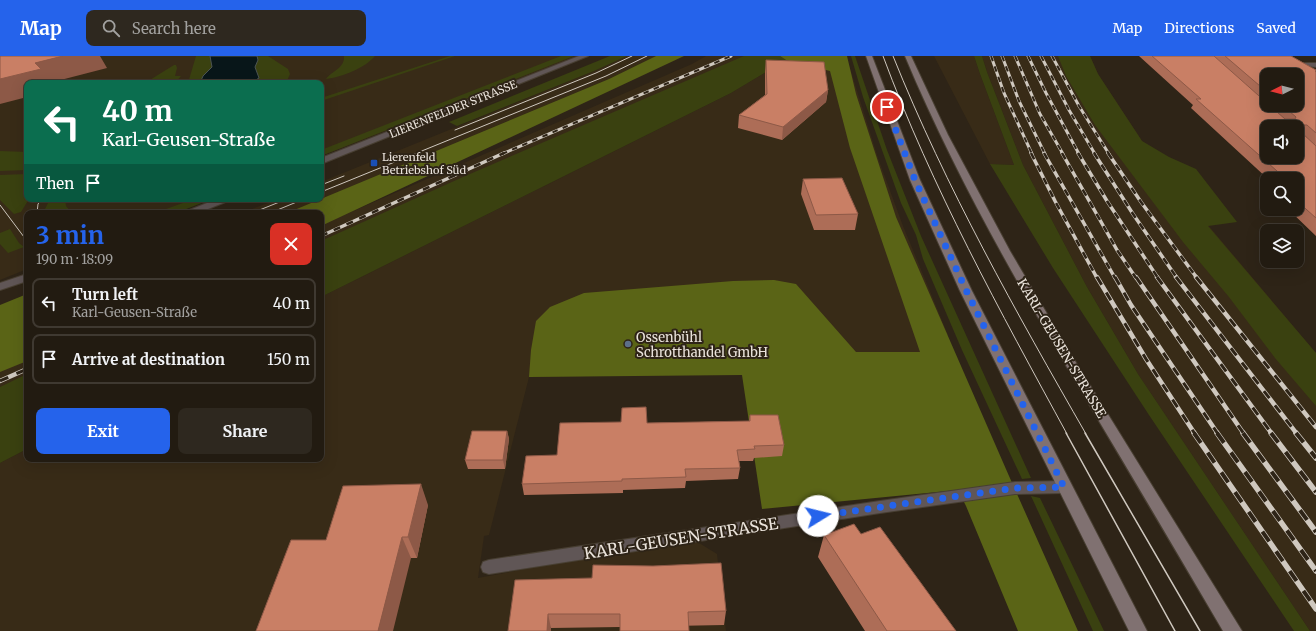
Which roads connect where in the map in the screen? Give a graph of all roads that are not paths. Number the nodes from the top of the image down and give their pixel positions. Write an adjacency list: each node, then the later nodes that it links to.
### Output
1 (585, 56): 6 (street, LIERENFELDER STRASSE)
2 (869, 56): 11 (main road)
3 (908, 56): 14 (main road, KARL-GEUSEN-STRASSE)
4 (1316, 65): 5 (street)
5 (1316, 72)
6 (324, 160)
7 (218, 202): 8 (street)
8 (198, 210)
9 (24, 278): 10 (street)
10 (0, 287)
11 (1064, 487): 12 (street, KARL-GEUSEN-STRASSE); 13 (main road)
12 (489, 567)
13 (1138, 631)
14 (1233, 631)

